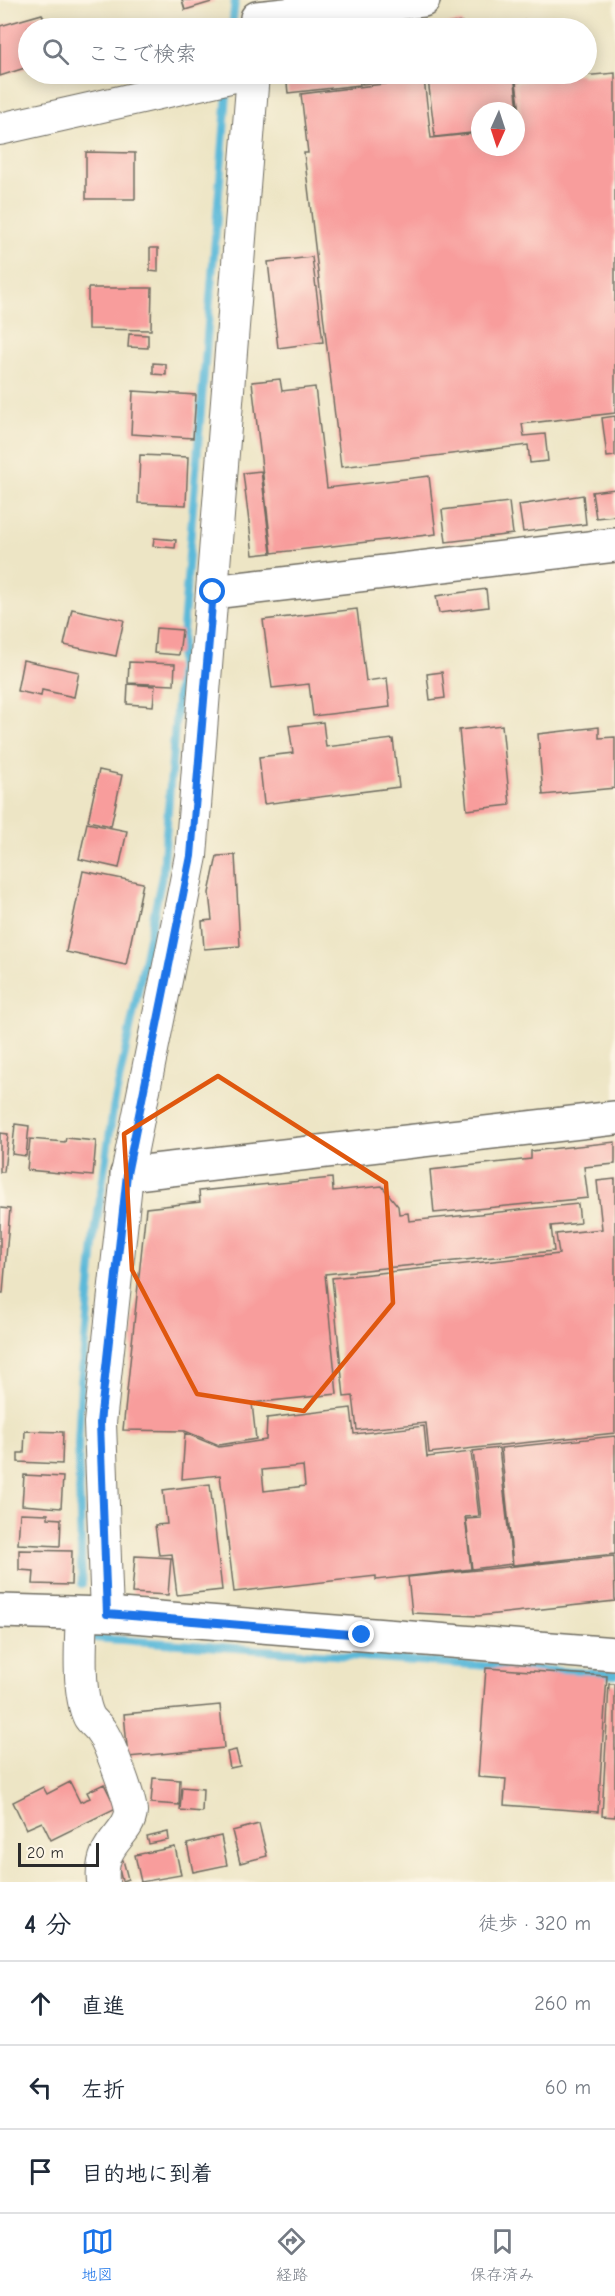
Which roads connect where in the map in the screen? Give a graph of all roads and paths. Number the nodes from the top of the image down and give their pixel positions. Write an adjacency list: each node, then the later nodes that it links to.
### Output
1 (423, 0): 2 (street)
2 (257, 15)
3 (198, 84): 5 (street)
4 (238, 84): 7 (street)
5 (0, 129)
6 (615, 545): 7 (street)
7 (213, 592): 9 (street)
8 (615, 1118): 9 (street)
9 (127, 1174): 11 (street)
10 (0, 1611): 11 (street)
11 (94, 1613): 12 (street); 13 (street)
12 (615, 1654)
13 (103, 1882)

